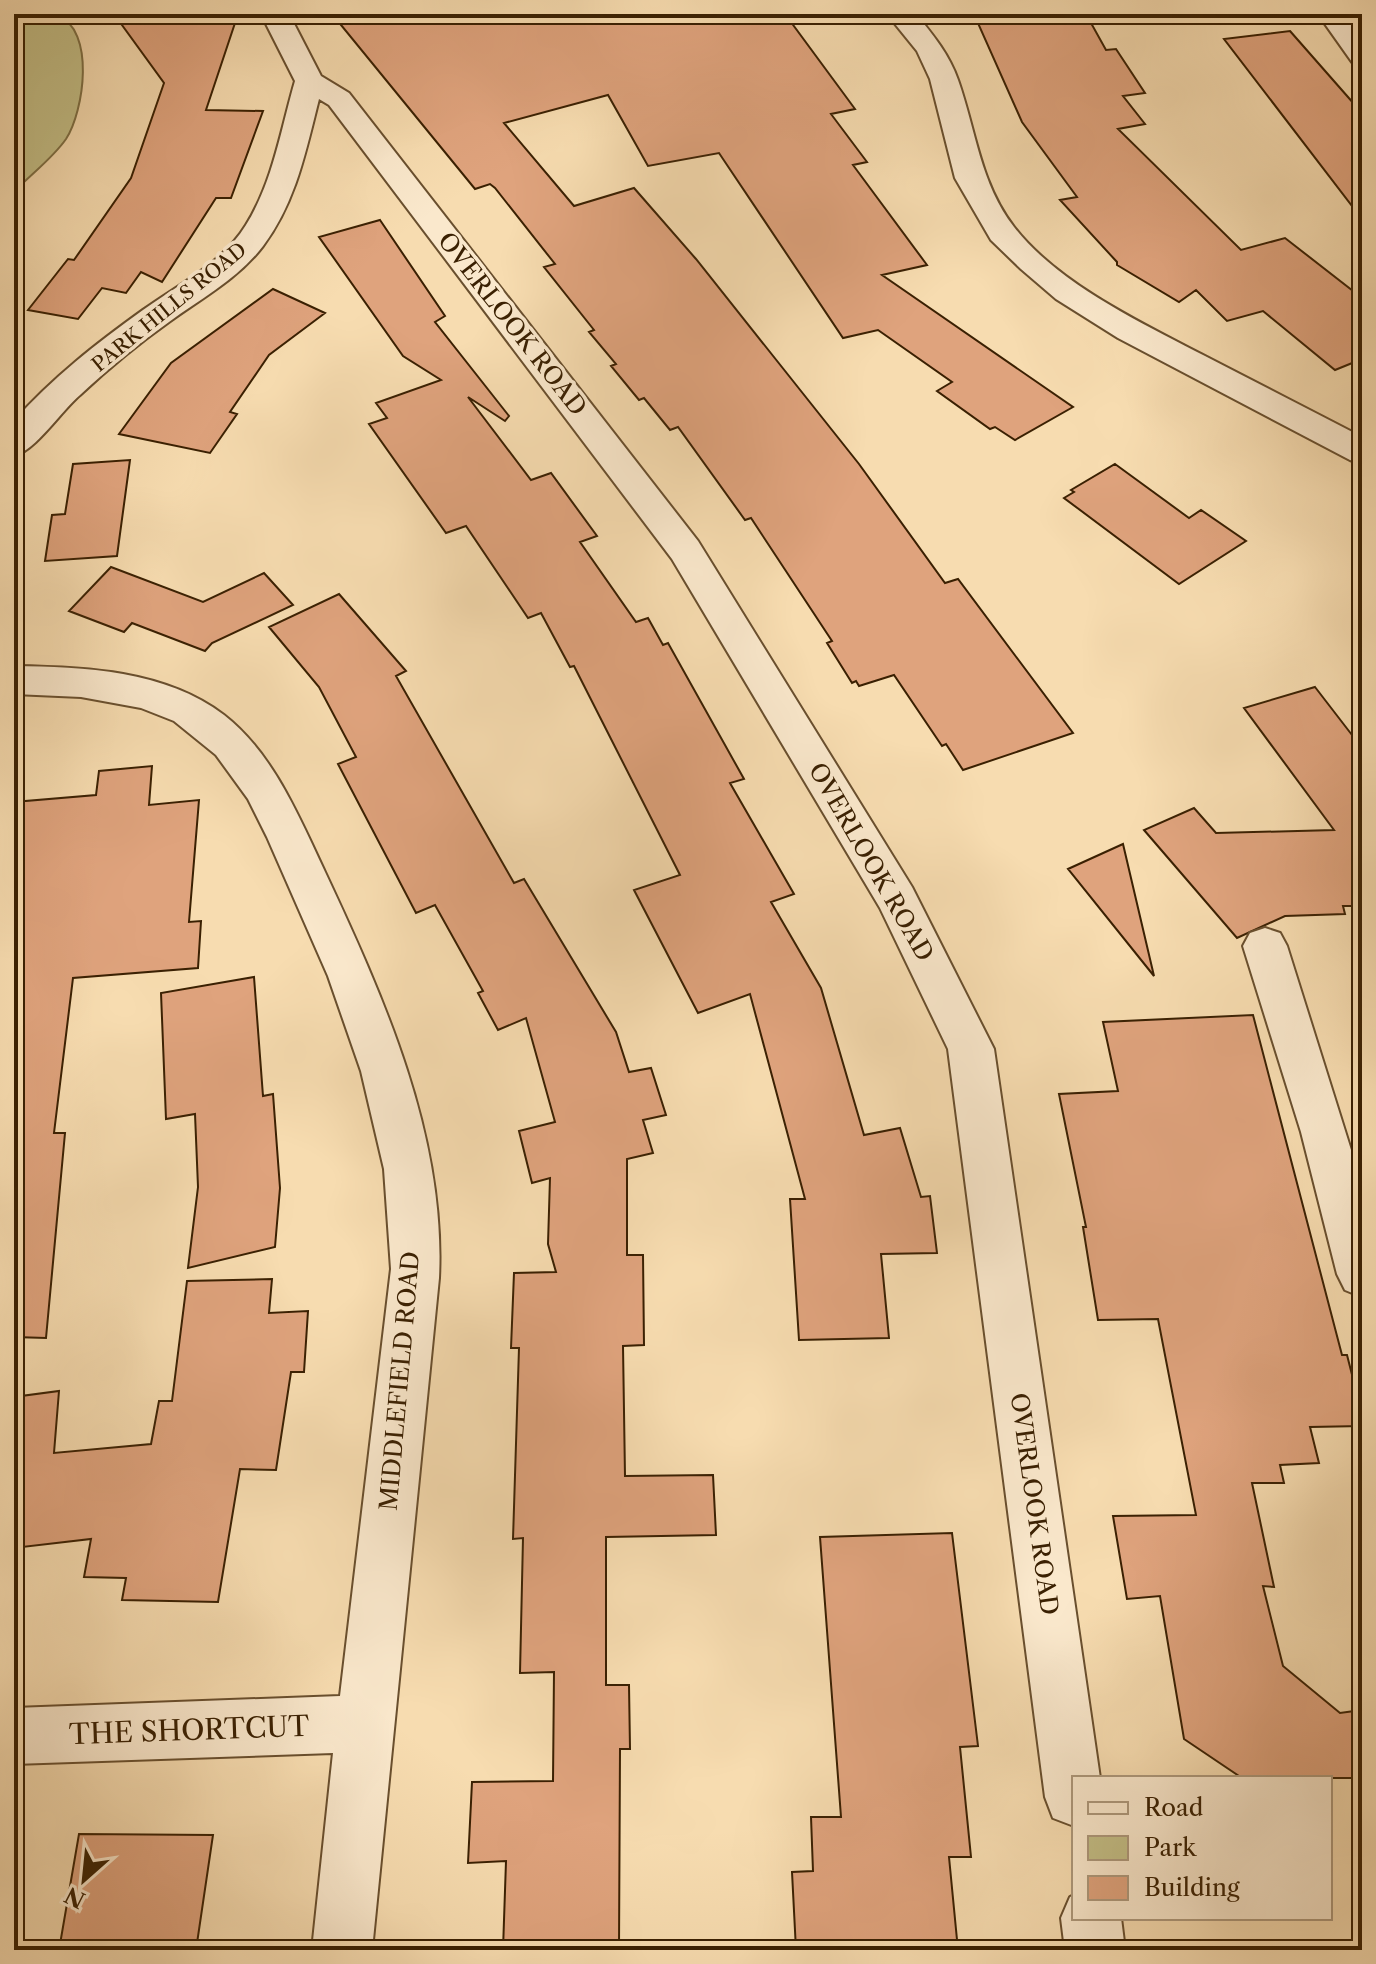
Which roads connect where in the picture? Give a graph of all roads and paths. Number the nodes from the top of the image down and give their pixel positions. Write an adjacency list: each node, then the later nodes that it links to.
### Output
1 (275, 14): 5 (street)
2 (901, 14): 7 (street)
3 (1332, 14): 4 (street)
4 (1362, 56)
5 (309, 81): 6 (street, PARK HILLS ROAD); 13 (street, OVERLOOK ROAD)
6 (14, 444)
7 (1362, 452)
8 (14, 680): 11 (street, MIDDLEFIELD ROAD)
9 (1265, 946): 10 (street)
10 (1362, 1274)
11 (364, 1723): 12 (street, THE SHORTCUT); 15 (street, MIDDLEFIELD ROAD)
12 (14, 1736)
13 (1072, 1782)
14 (1091, 1920): 16 (street)
15 (342, 1950)
16 (1095, 1950)

